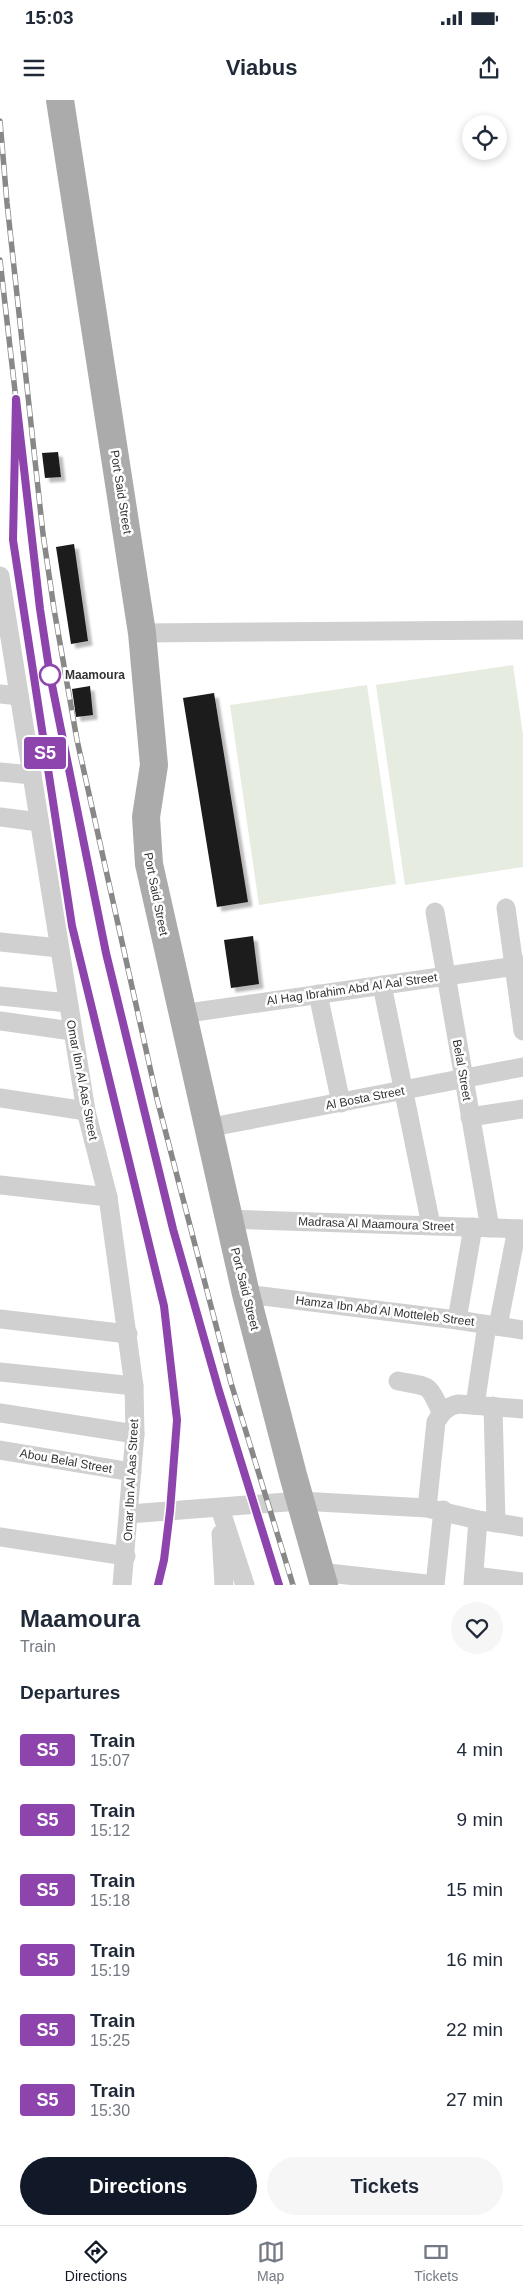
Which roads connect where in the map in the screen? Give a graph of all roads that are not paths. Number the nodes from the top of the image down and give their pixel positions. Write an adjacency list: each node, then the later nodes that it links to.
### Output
1 (60, 100): 5 (main road, Port Said Street)
2 (0, 576): 3 (street, Omar Ibn Al Aas Street)
3 (4, 628): 7 (street, Omar Ibn Al Aas Street)
4 (523, 630): 5 (street)
5 (142, 633): 23 (main road, Port Said Street)
6 (0, 694): 7 (street)
7 (19, 696): 9 (street, Omar Ibn Al Aas Street)
8 (0, 772): 9 (street)
9 (32, 775): 11 (street, Omar Ibn Al Aas Street)
10 (0, 817): 11 (street)
11 (39, 822): 16 (street, Omar Ibn Al Aas Street)
12 (506, 908): 17 (street)
13 (435, 912): 18 (street, Belal Street)
14 (0, 942): 15 (street); 16 (street)
15 (0, 948)
16 (59, 948): 22 (street, Omar Ibn Al Aas Street)
17 (518, 966): 18 (street, Al Hag Ibrahim Abd Al Aal Street); 26 (street)
18 (446, 976): 19 (street, Al Hag Ibrahim Abd Al Aal Street); 28 (street, Belal Street)
19 (382, 985): 20 (street, Al Hag Ibrahim Abd Al Aal Street); 29 (street)
20 (318, 994): 23 (street, Al Hag Ibrahim Abd Al Aal Street); 31 (street)
21 (0, 996): 22 (street)
22 (68, 1002): 25 (street, Omar Ibn Al Aas Street)
23 (182, 1014): 35 (main road, Port Said Street)
24 (0, 1021): 25 (street)
25 (72, 1031): 33 (street, Omar Ibn Al Aas Street)
26 (523, 1031)
27 (523, 1067): 28 (street, Al Bosta Street)
28 (464, 1079): 29 (street, Al Bosta Street); 34 (street, Belal Street)
29 (403, 1090): 31 (street, Al Bosta Street); 39 (street)
30 (0, 1098): 33 (street)
31 (341, 1103): 35 (street, Al Bosta Street)
32 (523, 1109): 34 (street)
33 (86, 1110): 37 (street, Omar Ibn Al Aas Street)
34 (470, 1117): 40 (street, Belal Street)
35 (207, 1128): 38 (main road, Port Said Street)
36 (0, 1185): 37 (street)
37 (108, 1197): 47 (street, Omar Ibn Al Aas Street)
38 (228, 1219): 39 (street, Madrasa Al Maamoura Street); 42 (main road, Port Said Street)
39 (431, 1226): 40 (street, Madrasa Al Maamoura Street)
40 (482, 1228): 41 (street, Madrasa Al Maamoura Street); 44 (street)
41 (520, 1229): 45 (street)
42 (246, 1294): 44 (street, Hamza Ibn Abd Al Motteleb Street); 58 (main road, Port Said Street)
43 (0, 1319): 47 (street)
44 (457, 1320): 45 (street, Hamza Ibn Abd Al Motteleb Street)
45 (492, 1325): 46 (street, Hamza Ibn Abd Al Motteleb Street); 51 (street)
46 (523, 1330)
47 (128, 1334): 50 (street, Omar Ibn Al Aas Street)
48 (0, 1372): 50 (street)
49 (398, 1381): 53 (street)
50 (134, 1386): 55 (street, Omar Ibn Al Aas Street)
51 (484, 1406): 52 (street); 53 (street); 62 (street)
52 (523, 1409)
53 (441, 1412): 60 (street)
54 (0, 1413): 55 (street)
55 (135, 1434): 57 (street, Omar Ibn Al Aas Street)
56 (0, 1450): 57 (street, Abou Belal Street)
57 (132, 1472): 61 (street, Omar Ibn Al Aas Street)
58 (300, 1501): 59 (street); 60 (street); 66 (main road, Port Said Street)
59 (220, 1508): 61 (street); 70 (street); 71 (street)
60 (435, 1509): 62 (street); 72 (street)
61 (129, 1514): 65 (street, Omar Ibn Al Aas Street)
62 (487, 1521): 63 (street); 67 (street)
63 (523, 1527)
64 (0, 1537): 65 (street)
65 (126, 1556): 69 (street, Omar Ibn Al Aas Street)
66 (322, 1579): 72 (street)
67 (474, 1580): 68 (street)
68 (523, 1582)
69 (122, 1585)
70 (224, 1585)
71 (245, 1585)
72 (435, 1585)

